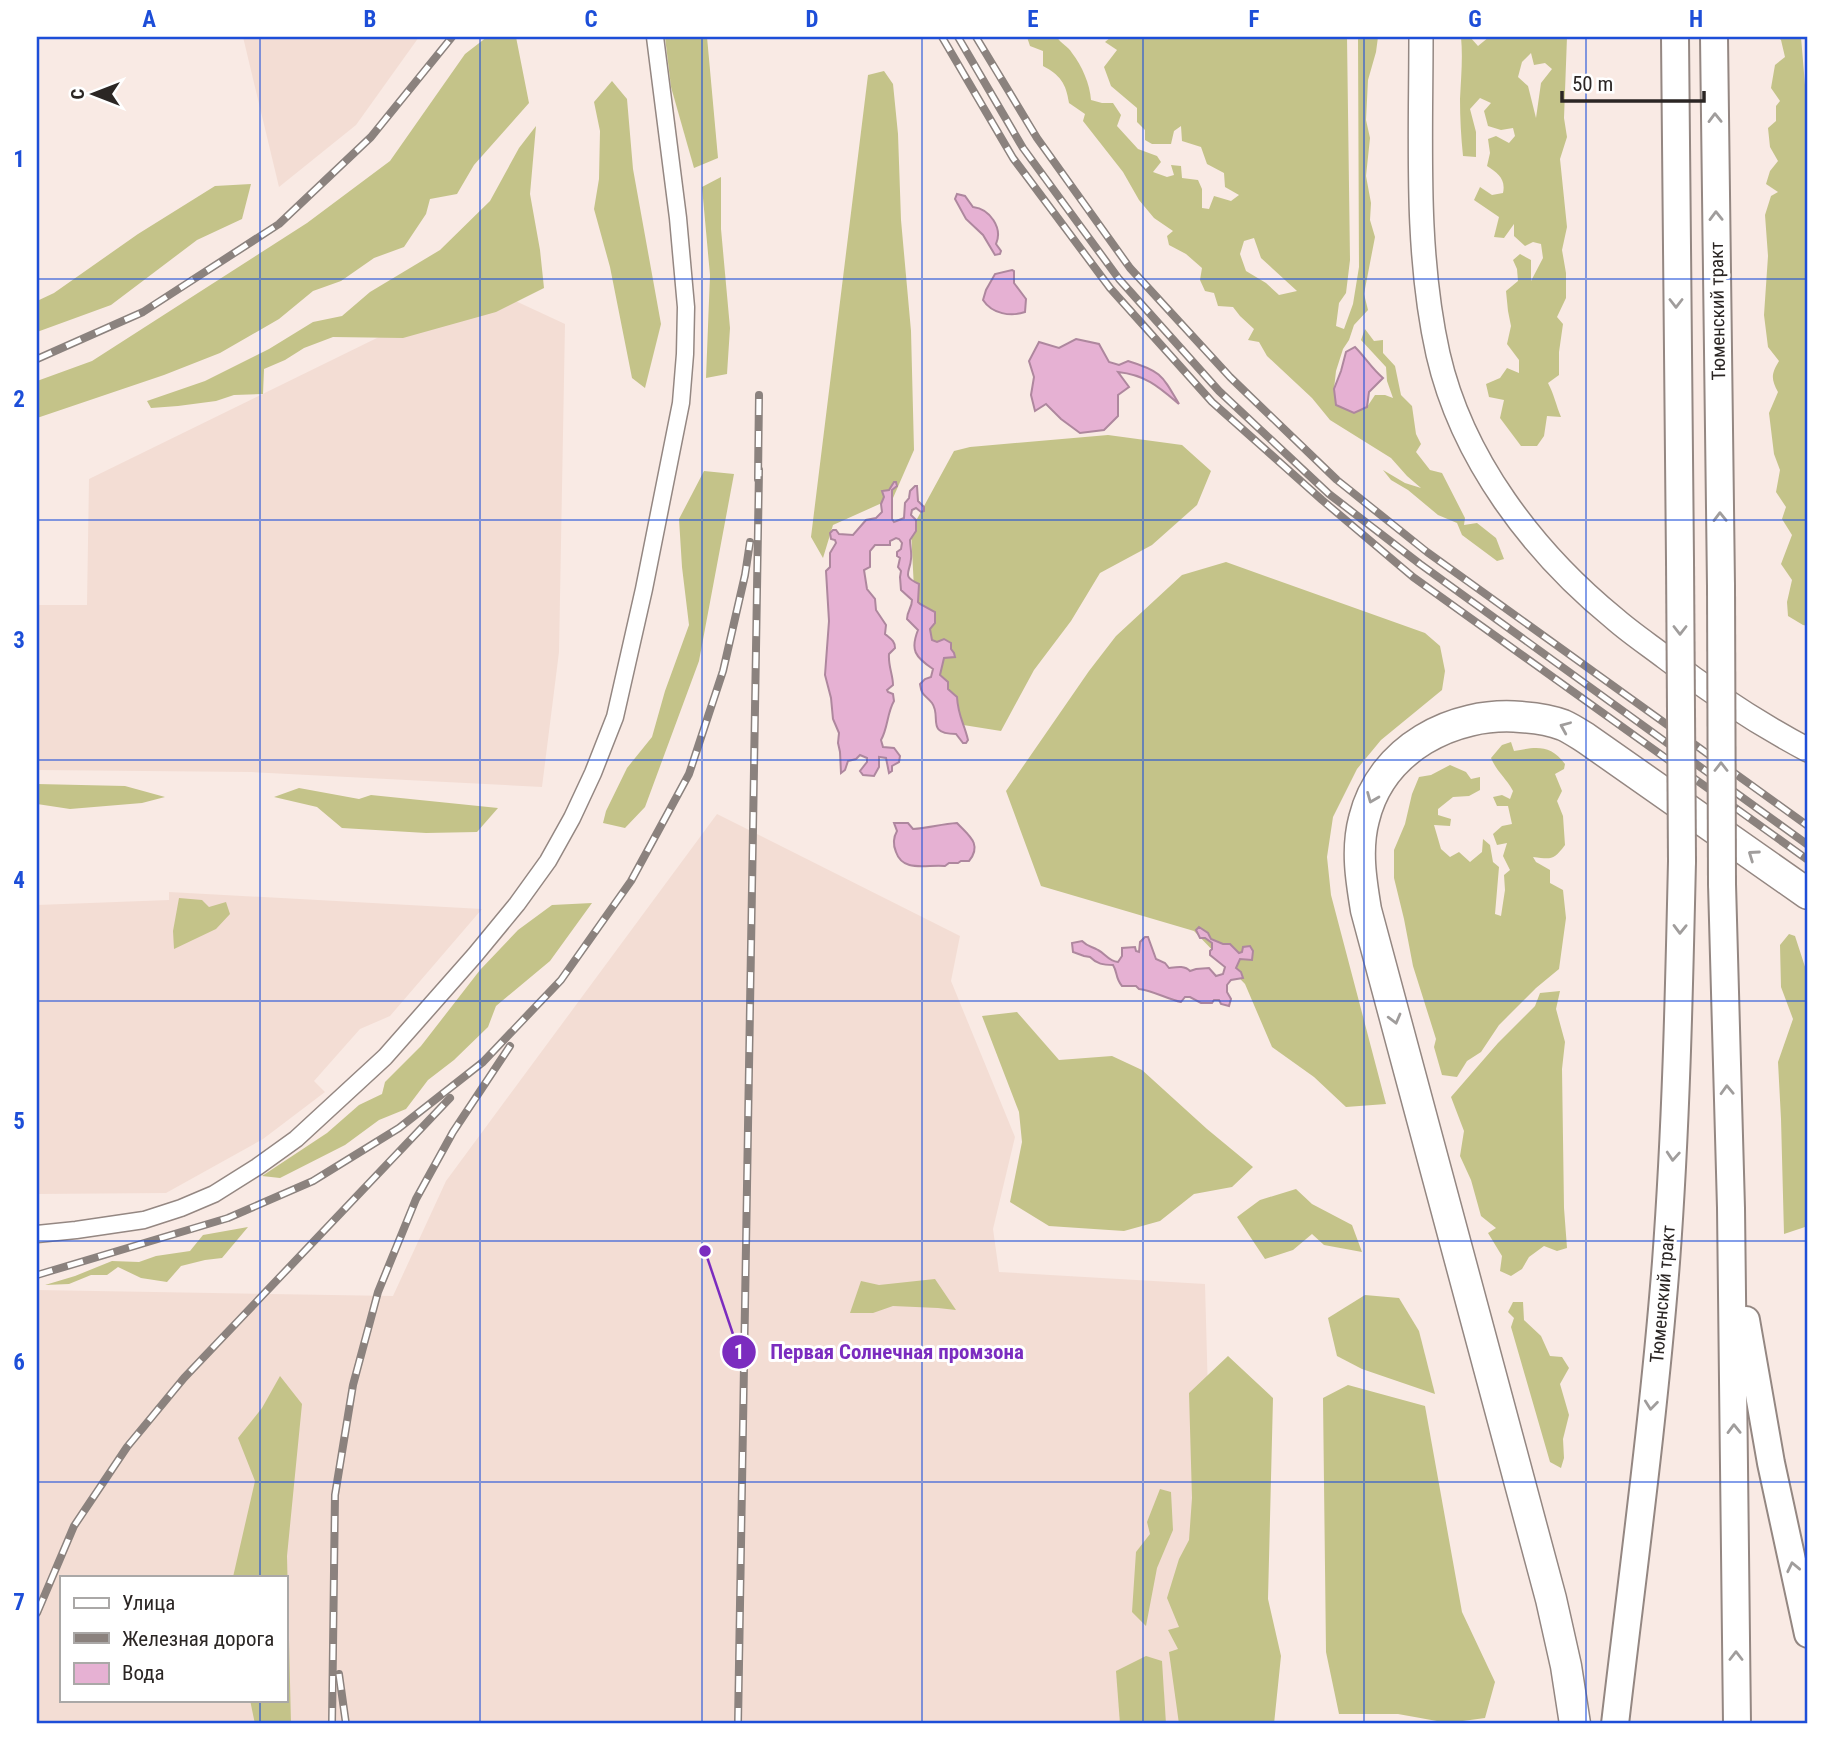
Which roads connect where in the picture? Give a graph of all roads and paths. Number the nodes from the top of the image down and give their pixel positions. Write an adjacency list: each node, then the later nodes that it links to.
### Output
1 (655, 37): 10 (street)
2 (1421, 37): 5 (main road)
3 (1675, 37): 11 (main road, Тюменский тракт, one-way to 11, bridge)
4 (1714, 37): 9 (main road, Тюменский тракт, one-way to 4, bridge)
5 (1776, 733): 6 (main road); 7 (main road)
6 (1808, 739)
7 (1808, 750)
8 (1808, 894): 13 (highway, one-way to 13)
9 (1731, 1208): 12 (main road, one-way to 9); 16 (main road, one-way to 9)
10 (37, 1234)
11 (1640, 1512): 14 (main road, Тюменский тракт); 15 (main road)
12 (1808, 1634)
13 (1575, 1724)
14 (1615, 1724)
15 (1631, 1724)
16 (1737, 1724)

